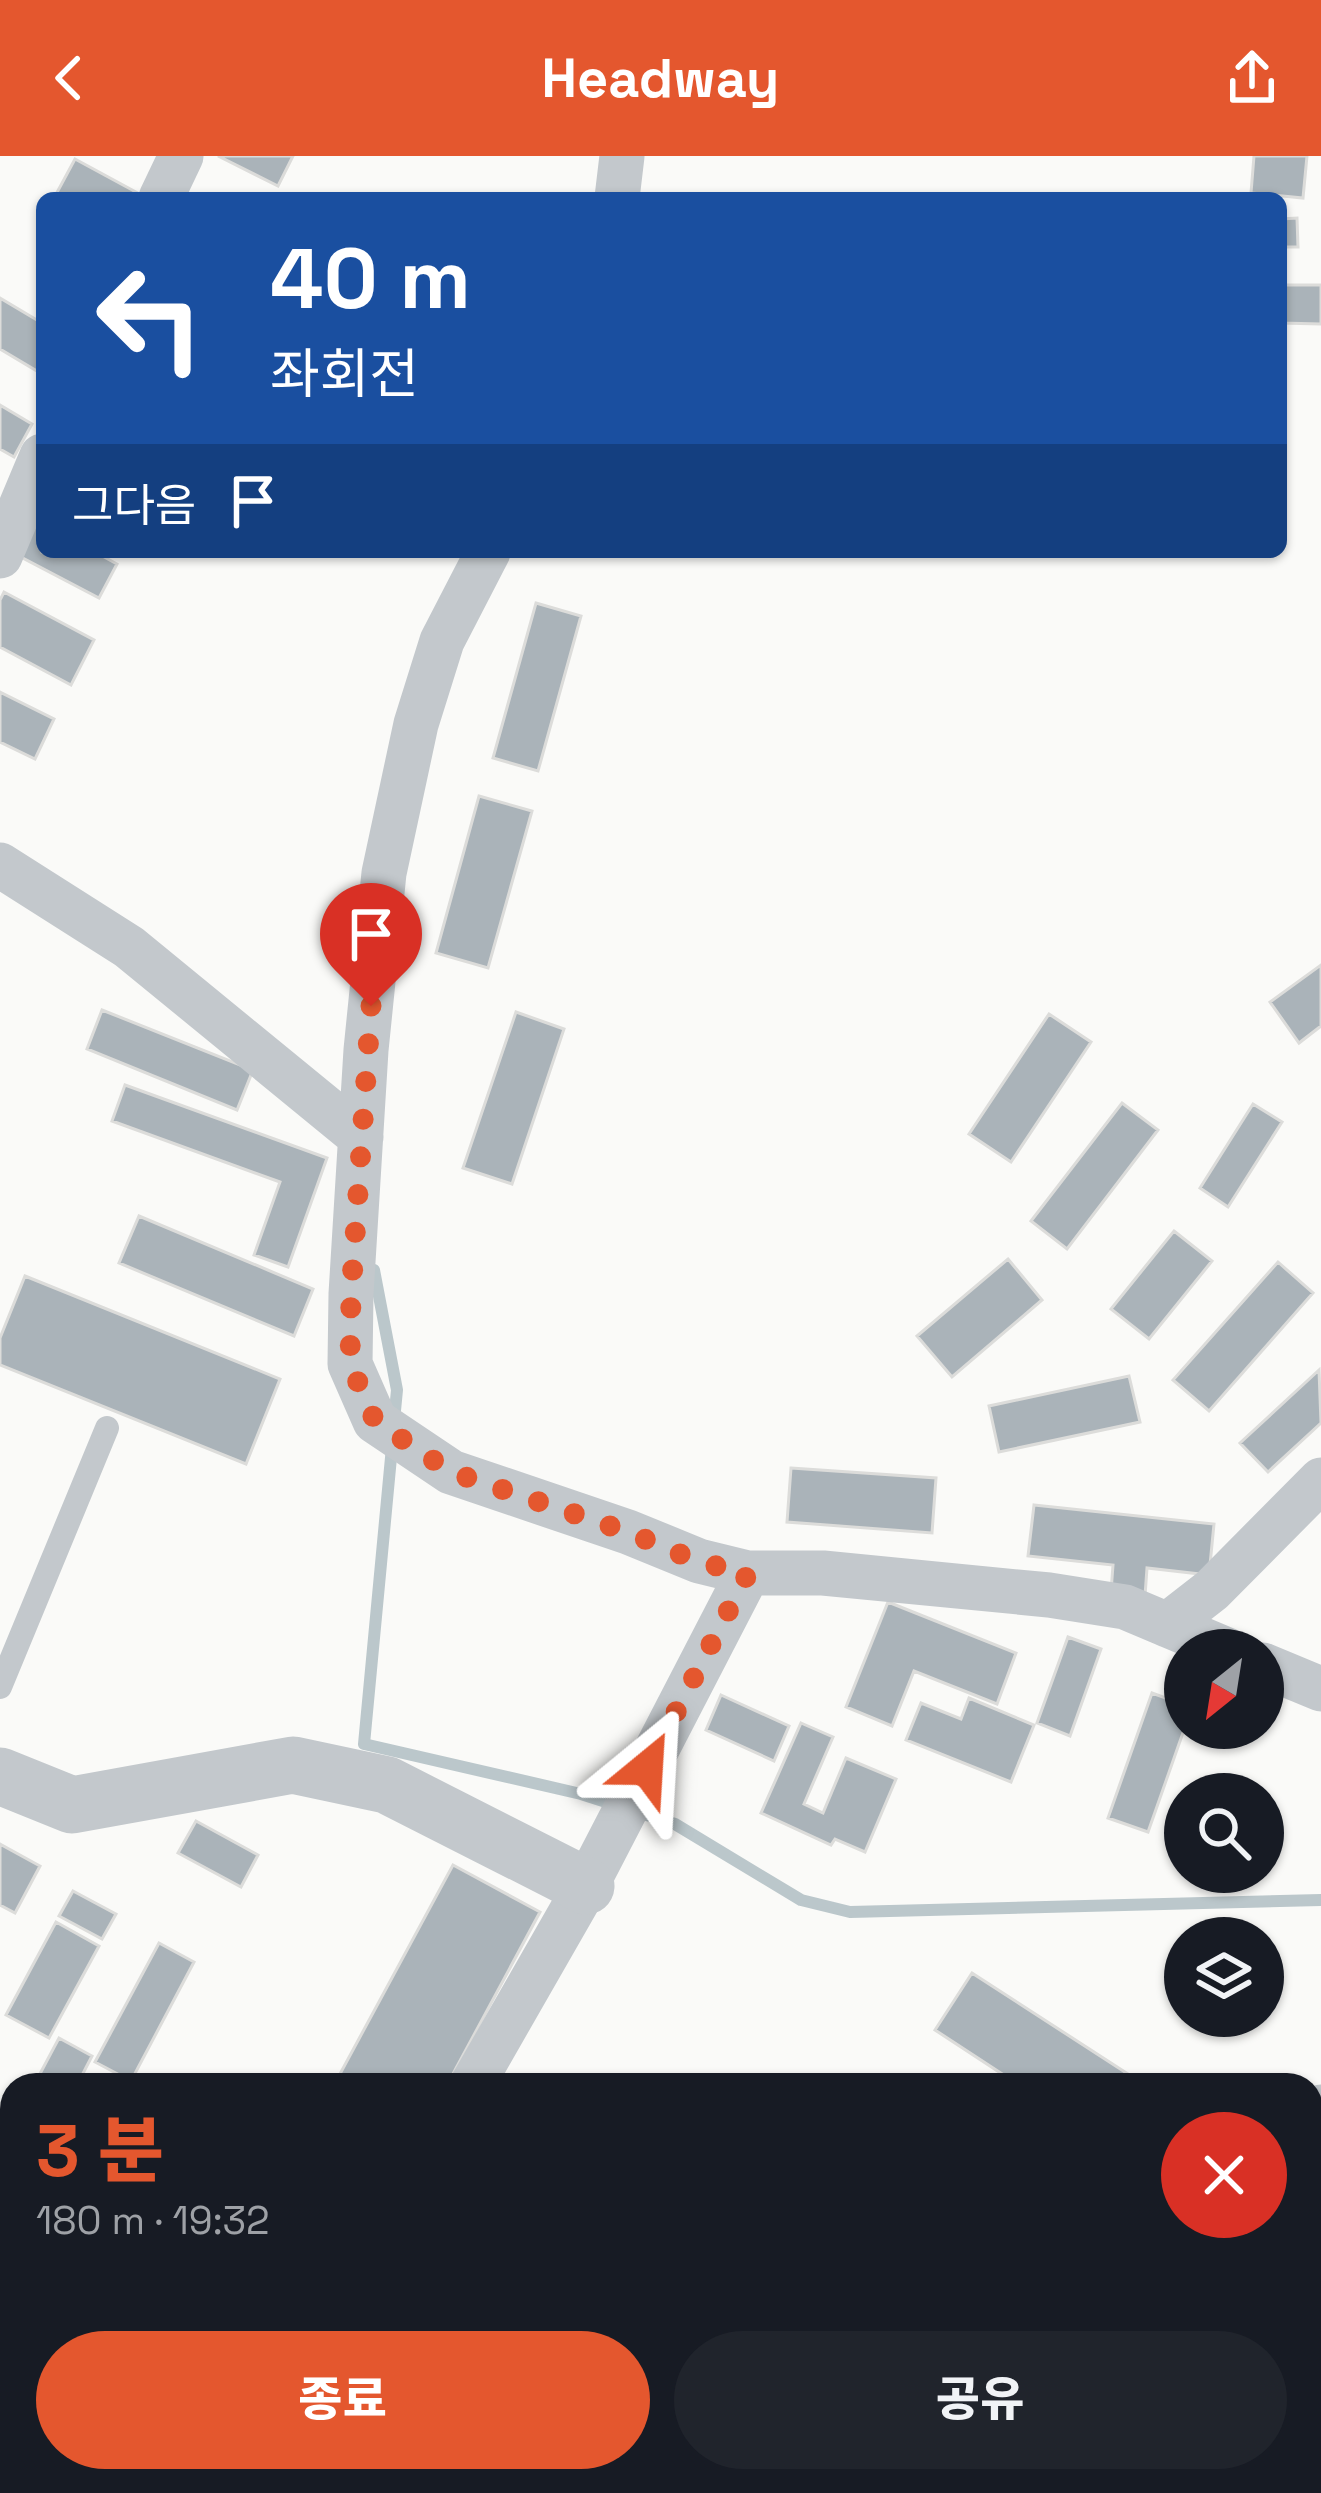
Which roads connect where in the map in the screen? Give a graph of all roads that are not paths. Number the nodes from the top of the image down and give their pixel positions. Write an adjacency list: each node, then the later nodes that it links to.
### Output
1 (181, 156): 3 (street)
2 (622, 156): 4 (street)
3 (164, 192)
4 (618, 192)
5 (36, 471): 6 (street)
6 (0, 556)
7 (485, 558): 9 (street)
8 (0, 865): 9 (street)
9 (361, 1137): 12 (street)
10 (106, 1428): 16 (lane)
11 (1321, 1480): 13 (street)
12 (748, 1573): 13 (street); 19 (street)
13 (1167, 1625): 14 (street)
14 (1177, 1629)
15 (1284, 1674): 17 (street)
16 (0, 1687)
17 (1321, 1689)
18 (0, 1776): 19 (street)
19 (586, 1886): 20 (street)
20 (479, 2073)

